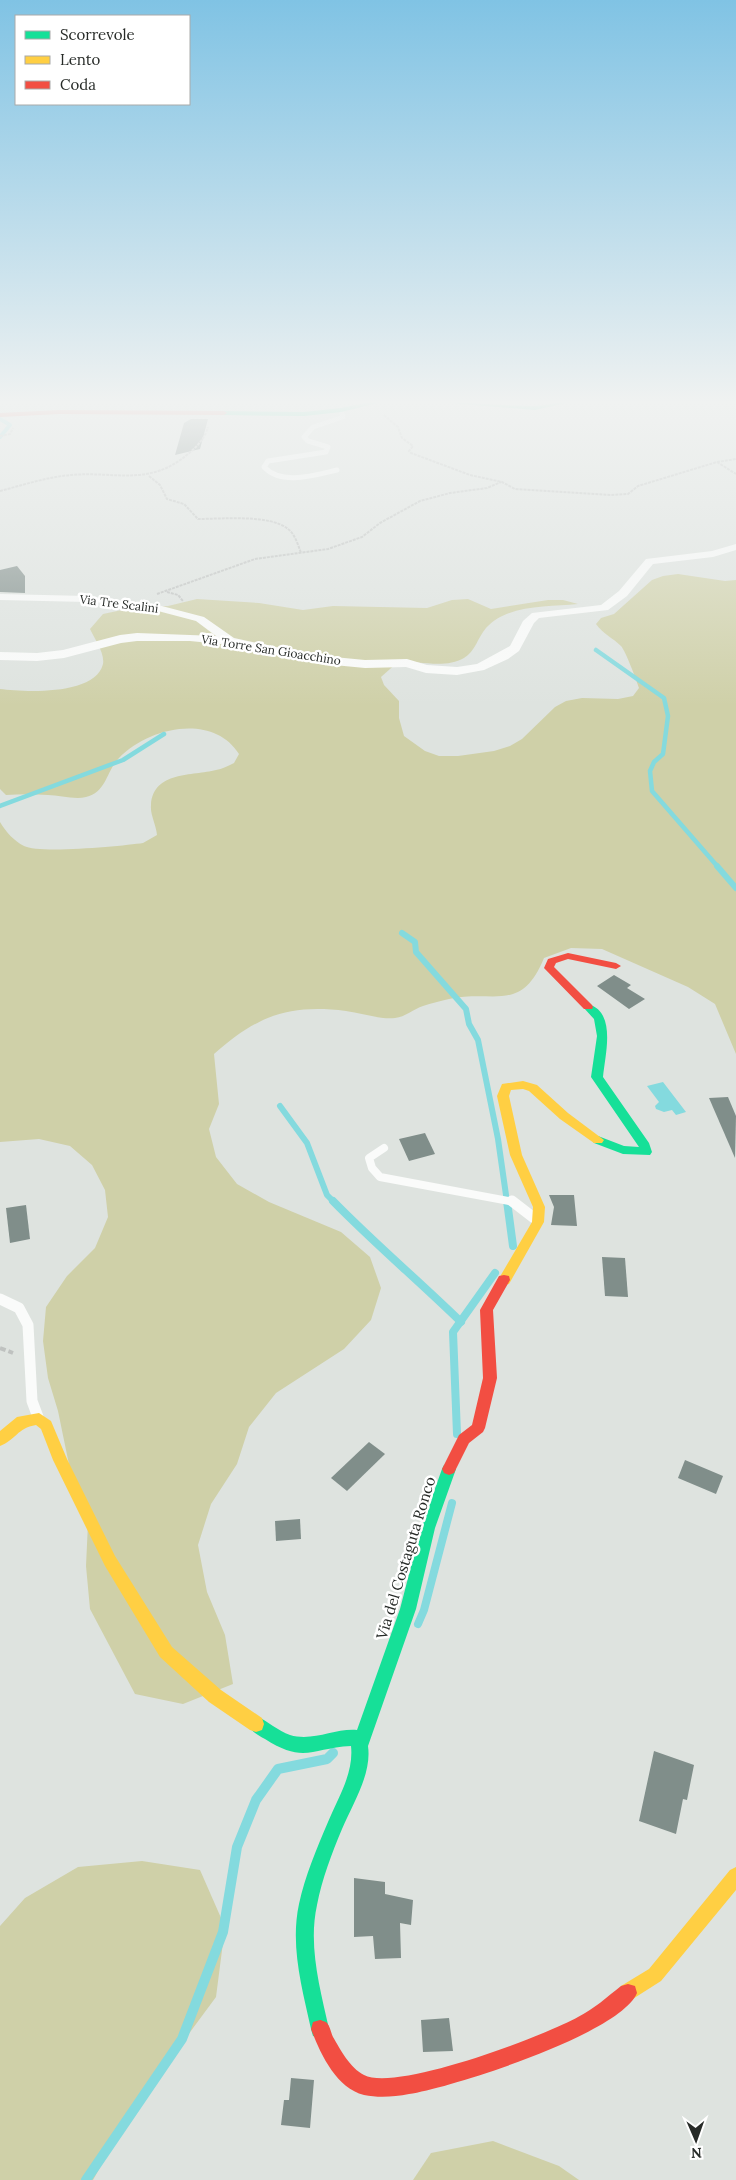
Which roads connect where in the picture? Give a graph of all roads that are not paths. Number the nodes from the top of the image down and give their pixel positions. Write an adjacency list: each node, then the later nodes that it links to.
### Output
1 (736, 547): 3 (street, Via Torre San Gioacchino)
2 (0, 597): 3 (street, Via Tre Scalini)
3 (230, 641): 4 (street, Via Torre San Gioacchino)
4 (0, 656)
5 (616, 966): 7 (street)
6 (384, 1148): 7 (lane)
7 (538, 1222): 11 (street, Via del Costaguta Ronco)
8 (0, 1299): 9 (lane)
9 (39, 1419): 10 (street); 11 (street)
10 (0, 1440)
11 (360, 1744): 12 (street, Via del Costaguta Ronco)
12 (736, 1876)

